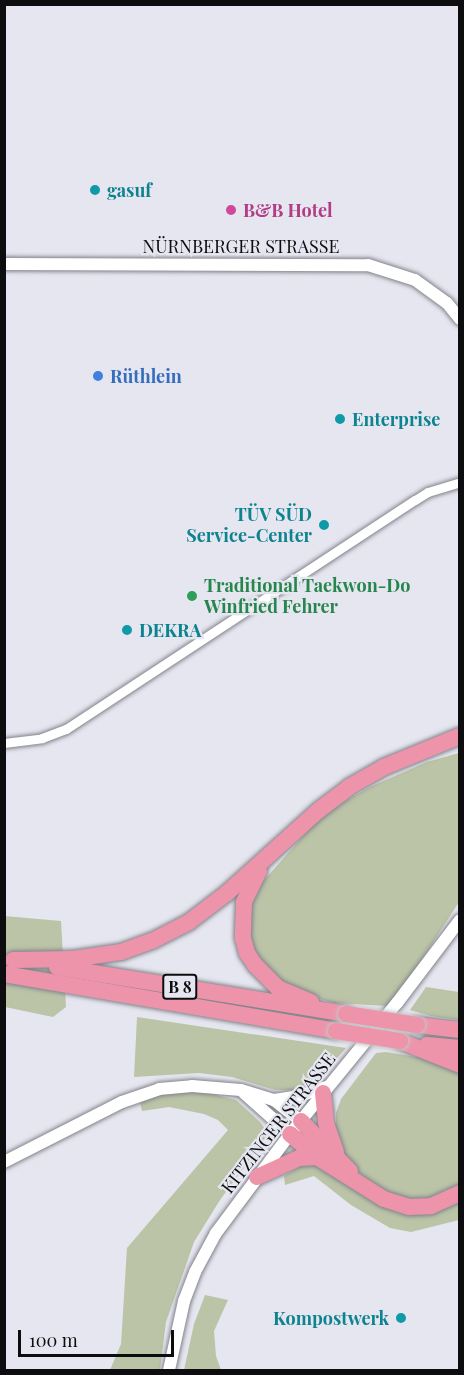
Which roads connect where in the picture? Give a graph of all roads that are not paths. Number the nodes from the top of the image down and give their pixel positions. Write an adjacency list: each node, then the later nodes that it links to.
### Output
1 (4, 264): 2 (street, NÜRNBERGER STRASSE)
2 (459, 319)
3 (459, 482): 5 (street)
4 (458, 738): 6 (highway)
5 (4, 743)
6 (264, 862): 8 (highway); 9 (highway)
7 (459, 920): 15 (street, KITZINGER STRASSE)
8 (7, 964): 9 (highway, B 8); 11 (highway, B 8, bridge)
9 (346, 1014): 10 (highway, B 8, bridge)
10 (459, 1030)
11 (400, 1041): 12 (highway, B 8); 13 (highway)
12 (459, 1048)
13 (459, 1065)
14 (241, 1090): 16 (street); 17 (street); 20 (street)
15 (325, 1090): 16 (street); 17 (street, KITZINGER STRASSE); 19 (highway)
16 (274, 1100): 17 (street)
17 (295, 1127): 18 (highway); 19 (highway); 21 (street, KITZINGER STRASSE)
18 (317, 1156): 21 (highway); 22 (highway)
19 (337, 1156): 22 (highway)
20 (4, 1162)
21 (257, 1177): 24 (street, KITZINGER STRASSE)
22 (365, 1187): 23 (highway)
23 (459, 1193)
24 (169, 1371)

